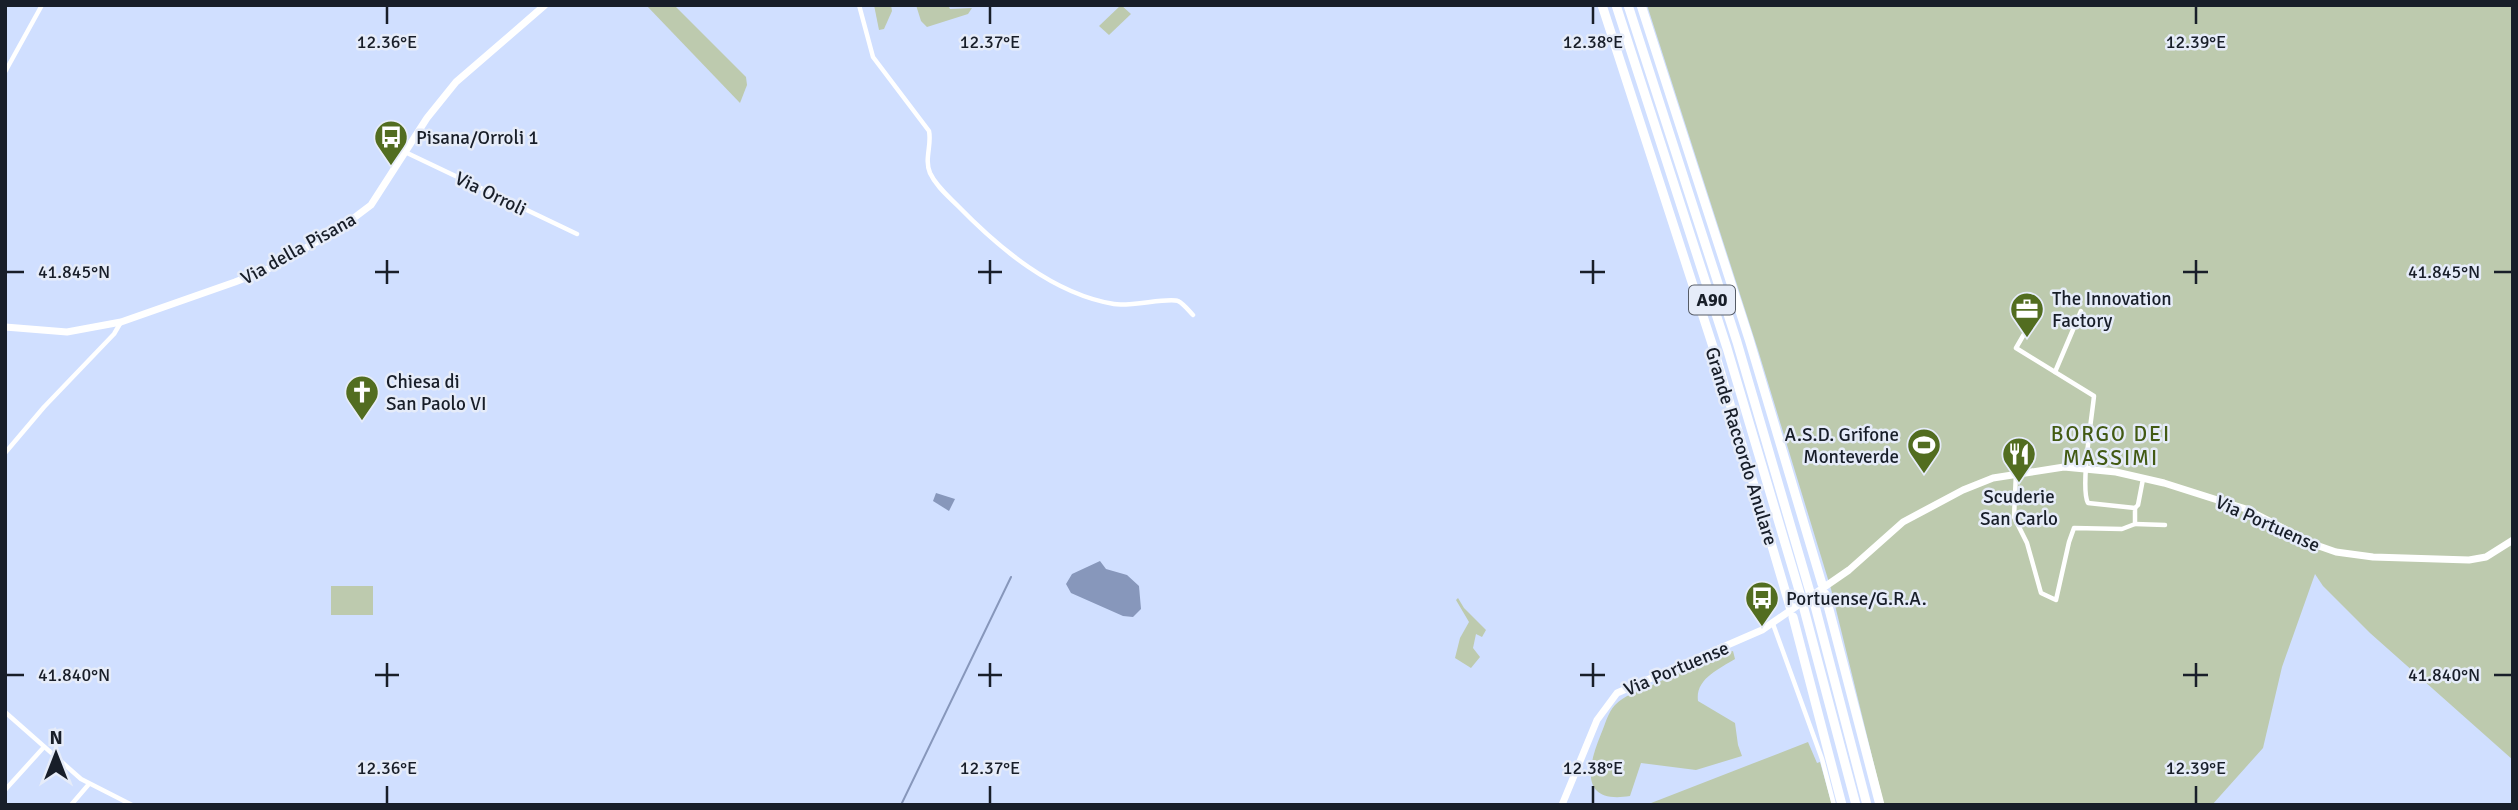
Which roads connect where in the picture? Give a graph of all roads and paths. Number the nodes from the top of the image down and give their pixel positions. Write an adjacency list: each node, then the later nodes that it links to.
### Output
1 (42, 5): 8 (street)
2 (545, 5): 9 (main road, Via della Pisana)
3 (859, 5): 12 (street)
4 (1602, 5): 30 (highway, Grande Raccordo Anulare)
5 (1616, 5): 28 (highway, Grande Raccordo Anulare / A90)
6 (1628, 5): 26 (highway, Grande Raccordo Anulare / A90)
7 (1642, 5): 25 (highway, Grande Raccordo Anulare)
8 (5, 72)
9 (405, 152): 10 (street, Via Orroli); 14 (main road, Via della Pisana)
10 (577, 234)
11 (2081, 311): 16 (street)
12 (1193, 315)
13 (2028, 321): 16 (street)
14 (121, 322): 15 (main road, Via della Pisana); 17 (street)
15 (5, 327)
16 (2055, 372): 18 (street)
17 (5, 453)
18 (2087, 468): 19 (main road, Via Portuense); 20 (main road, Via Portuense); 21 (street)
19 (2015, 473): 22 (street); 25 (main road, Via Portuense)
20 (2144, 478): 21 (street); 24 (main road, Via Portuense)
21 (2135, 508): 22 (street)
22 (2135, 524): 23 (street)
23 (2165, 525)
24 (2513, 540)
25 (1826, 584): 32 (main road, Via Portuense)
26 (1810, 592)
27 (1825, 594): 45 (highway)
28 (1801, 597)
29 (1814, 602): 44 (highway)
30 (1790, 607)
31 (1804, 609): 43 (highway)
32 (1789, 616): 33 (main road, Via Portuense); 42 (highway)
33 (1773, 624): 40 (main road, Via Portuense); 41 (street)
34 (5, 712): 35 (street)
35 (44, 747): 36 (street); 37 (street)
36 (89, 784): 38 (street); 39 (street)
37 (5, 790)
38 (71, 805)
39 (132, 805)
40 (1562, 805)
41 (1835, 805)
42 (1842, 805)
43 (1856, 805)
44 (1867, 805)
45 (1880, 805)

